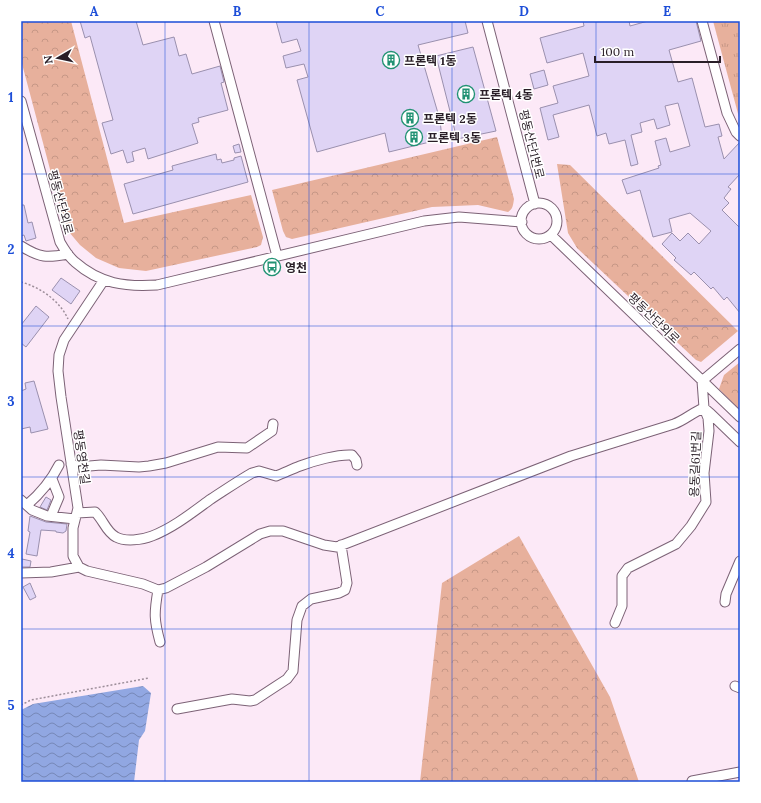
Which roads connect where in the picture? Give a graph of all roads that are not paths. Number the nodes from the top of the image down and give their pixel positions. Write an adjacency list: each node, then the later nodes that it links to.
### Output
1 (214, 21): 11 (street)
2 (487, 21): 6 (street, 평동산단1번로)
3 (702, 21): 5 (street)
4 (21, 101): 10 (street, 평동산단외로)
5 (740, 136)
6 (535, 204): 7 (street); 8 (street)
7 (522, 222): 8 (street); 11 (street, 평동산단외로)
8 (551, 235): 14 (street, 평동산단외로)
9 (21, 246): 10 (street)
10 (68, 254): 12 (street, 평동산단외로)
11 (277, 256): 12 (street, 평동산단외로)
12 (104, 280): 19 (street, 평동영천길)
13 (740, 349): 14 (street)
14 (702, 381): 15 (street, 용동길61번길); 16 (street, 평동산단외로)
15 (704, 408): 18 (street); 26 (street); 32 (street, 용동길61번길)
16 (740, 417)
17 (273, 424): 19 (street)
18 (740, 442)
19 (71, 464): 25 (street, 평동영천길)
20 (60, 465): 22 (street)
21 (357, 465): 25 (street)
22 (52, 479): 23 (street); 24 (street)
23 (24, 502): 24 (street)
24 (51, 516): 25 (street)
25 (76, 516): 28 (street, 평동영천길)
26 (341, 546): 30 (street); 34 (street)
27 (740, 561): 31 (street)
28 (79, 567): 29 (street); 30 (street)
29 (21, 573)
30 (158, 590): 33 (street)
31 (725, 602)
32 (615, 623)
33 (160, 642)
34 (177, 709)
35 (740, 772): 36 (street)
36 (692, 781)

